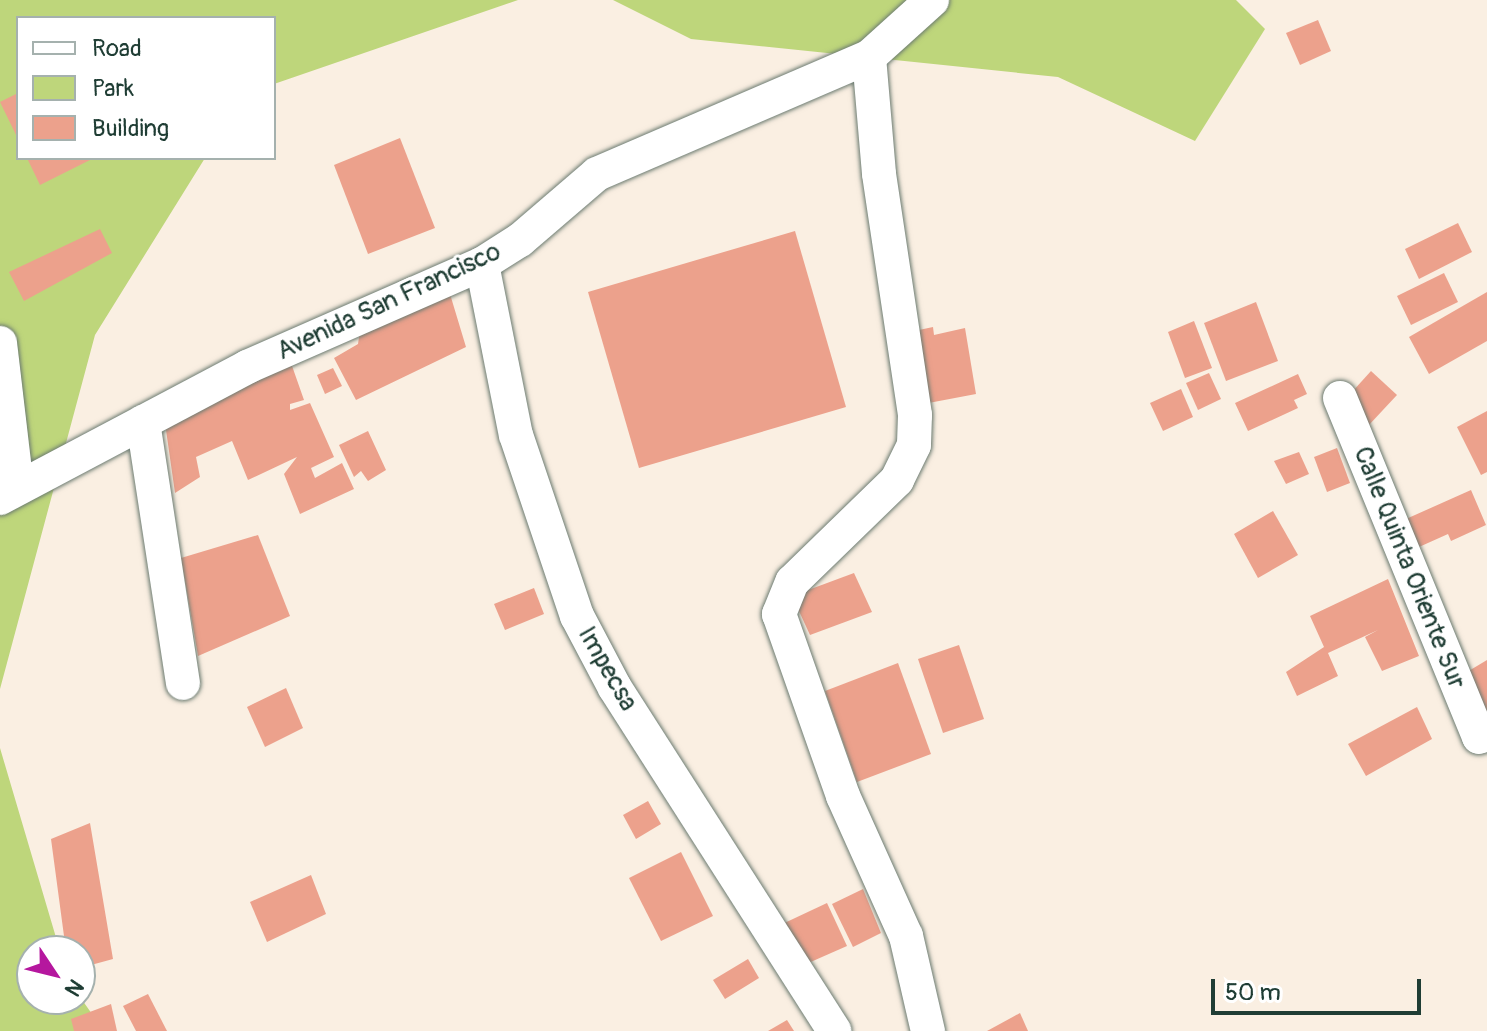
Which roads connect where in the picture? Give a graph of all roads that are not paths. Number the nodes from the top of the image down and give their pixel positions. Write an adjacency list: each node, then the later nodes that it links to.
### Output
1 (932, 0): 2 (street, Avenida San Francisco)
2 (869, 57): 3 (street, Avenida San Francisco); 11 (street)
3 (482, 264): 6 (street, Avenida San Francisco); 10 (street, Impecsa)
4 (0, 343): 7 (street)
5 (1340, 398): 9 (street, Calle Quinta Oriente Sur)
6 (143, 422): 7 (street, Avenida San Francisco); 8 (street)
7 (8, 493)
8 (183, 683)
9 (1483, 735)
10 (834, 1031)
11 (928, 1031)

